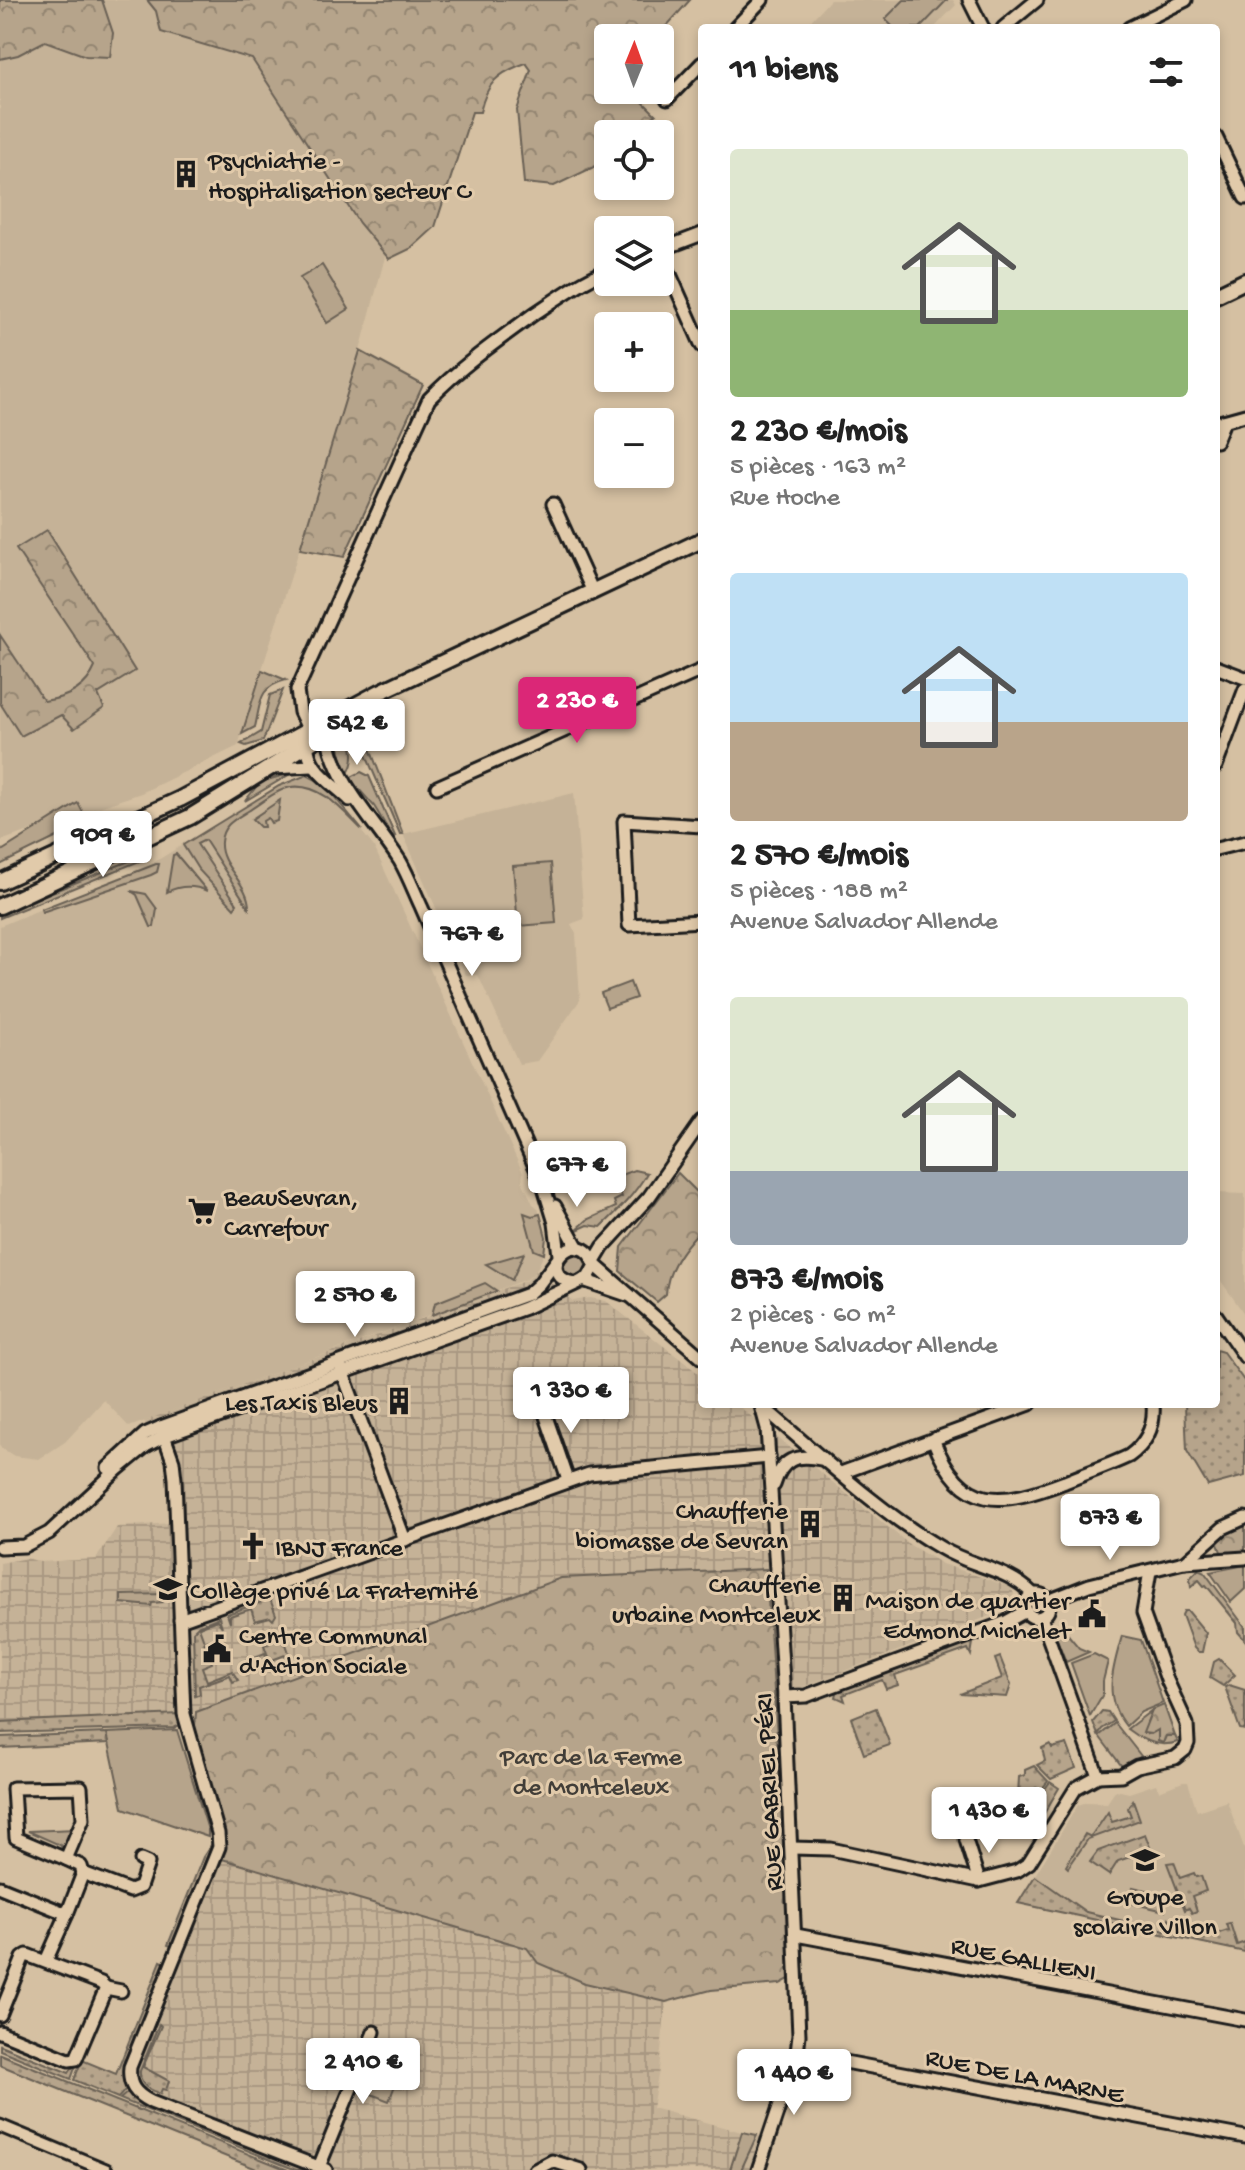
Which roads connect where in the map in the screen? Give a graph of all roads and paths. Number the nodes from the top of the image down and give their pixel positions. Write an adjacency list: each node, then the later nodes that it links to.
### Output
1 (762, 0): 5 (street)
2 (969, 0): 6 (street)
3 (1037, 0): 7 (street)
4 (1186, 0): 8 (street)
5 (739, 24)
6 (981, 24)
7 (1008, 24)
8 (1137, 24)
9 (698, 67): 10 (street)
10 (674, 92)
11 (1220, 145): 12 (street)
12 (1245, 198)
13 (698, 236): 14 (street)
14 (674, 245)
15 (594, 276): 30 (street)
16 (1245, 281): 18 (main road)
17 (674, 283): 19 (street)
18 (1220, 293)
19 (698, 337)
20 (1245, 415): 21 (street)
21 (1220, 422)
22 (553, 504): 24 (street)
23 (698, 542): 24 (main road)
24 (593, 592): 28 (main road)
25 (1220, 669): 27 (street)
26 (698, 672): 36 (street)
27 (1245, 678)
28 (396, 686): 30 (main road); 31 (main road)
29 (1245, 689): 33 (street)
30 (309, 731): 31 (street); 32 (street); 41 (main road)
31 (327, 734): 32 (main road); 37 (street)
32 (307, 747): 34 (street); 35 (main road)
33 (1220, 755)
34 (312, 766): 35 (street); 37 (street)
35 (269, 769): 42 (main road)
36 (437, 787)
37 (361, 810): 45 (street)
38 (698, 826): 43 (street)
39 (1245, 842): 40 (street)
40 (1220, 848)
41 (0, 882)
42 (0, 906)
43 (698, 921)
44 (698, 1127): 46 (street)
45 (544, 1187): 47 (street); 48 (street)
46 (612, 1235): 47 (street); 49 (street)
47 (581, 1248): 48 (street); 49 (street)
48 (558, 1257): 50 (street); 55 (street)
49 (594, 1264): 50 (street); 51 (street)
50 (578, 1282): 51 (street); 55 (street)
51 (632, 1296): 53 (street)
52 (1221, 1332): 54 (street)
53 (698, 1354)
54 (1245, 1357)
55 (341, 1368): 61 (street); 70 (street)
56 (541, 1402): 66 (street)
57 (761, 1408): 63 (street, RUE GABRIEL PÉRI)
58 (764, 1408): 64 (street)
59 (1019, 1408): 62 (street)
60 (1153, 1408): 62 (street)
61 (163, 1431): 71 (street); 80 (street)
62 (933, 1439): 65 (street)
63 (769, 1457): 66 (street); 67 (street, RUE GABRIEL PÉRI)
64 (825, 1460): 65 (street); 67 (street)
65 (841, 1473): 76 (street)
66 (568, 1480): 70 (street)
67 (771, 1493): 81 (street, RUE GABRIEL PÉRI)
68 (1245, 1518): 69 (street)
69 (1213, 1536): 73 (street); 74 (street)
70 (405, 1540): 80 (street)
71 (0, 1545)
72 (1245, 1558): 73 (street)
73 (1226, 1561): 74 (street)
74 (1184, 1562): 75 (street)
75 (1150, 1571): 77 (street); 82 (street)
76 (1033, 1594): 77 (street); 78 (street)
77 (1048, 1601): 79 (street)
78 (1026, 1611): 79 (street); 81 (street)
79 (1041, 1617): 82 (street)
80 (180, 1620): 103 (street)
81 (784, 1697): 84 (street, RUE GABRIEL PÉRI)
82 (1098, 1776): 88 (street)
83 (966, 1840): 88 (street)
84 (792, 1848): 88 (street); 91 (street, RUE GABRIEL PÉRI)
85 (66, 1859): 85 (street); 87 (street)
86 (148, 1863): 87 (street)
87 (83, 1873): 90 (street)
88 (979, 1881)
89 (0, 1887): 90 (street)
90 (67, 1914): 92 (street)
91 (796, 1935): 96 (street, RUE GALLIENI); 99 (street, RUE GABRIEL PÉRI)
92 (46, 1961): 93 (street); 95 (street)
93 (106, 1988): 94 (street); 97 (street)
94 (121, 1991)
95 (0, 2015)
96 (1245, 2020)
97 (0, 2032)
98 (374, 2032): 103 (street)
99 (797, 2053): 101 (street, RUE DE LA MARNE); 107 (street, RUE GABRIEL PÉRI)
100 (0, 2126): 102 (street)
101 (1245, 2137)
102 (77, 2164): 104 (street)
103 (322, 2168)
104 (106, 2170)
105 (535, 2170): 106 (street)
106 (581, 2170)
107 (758, 2170)

